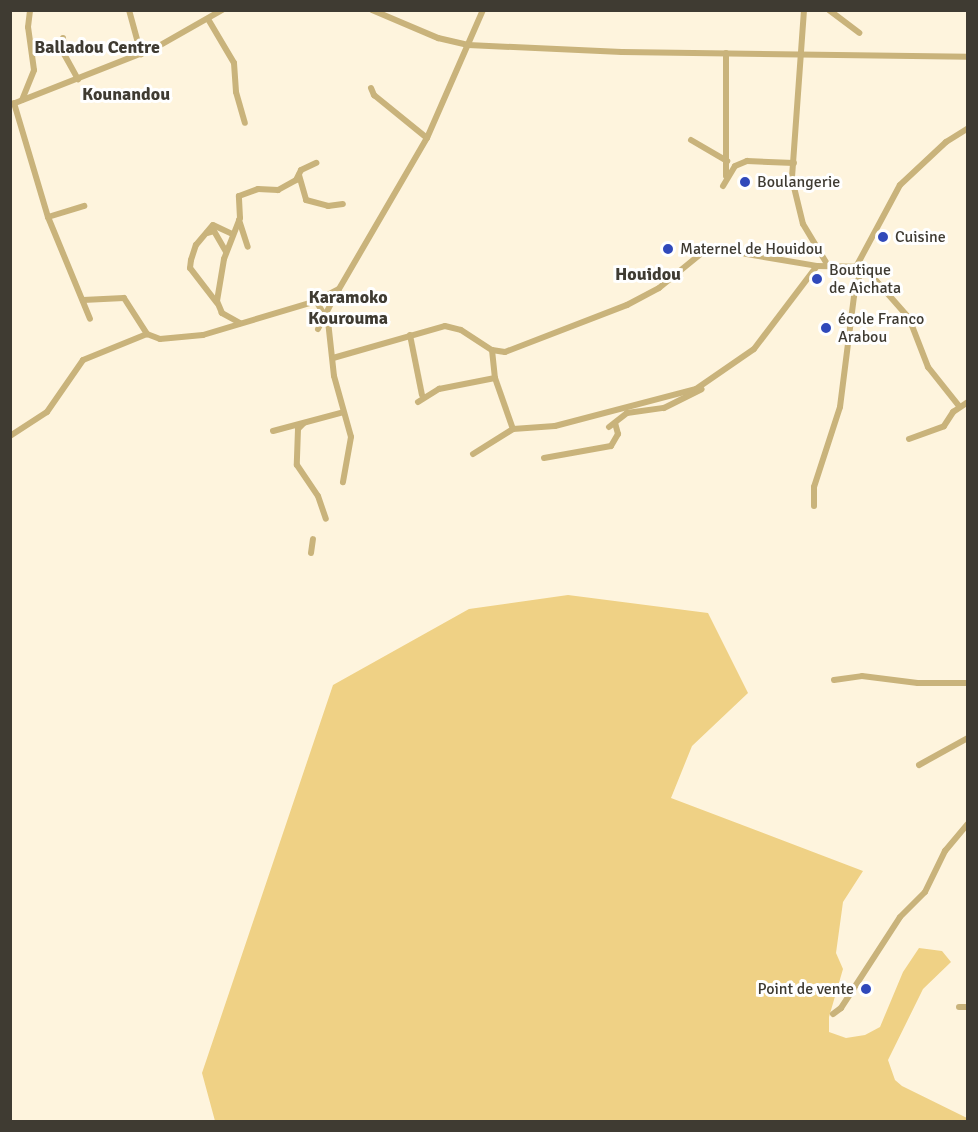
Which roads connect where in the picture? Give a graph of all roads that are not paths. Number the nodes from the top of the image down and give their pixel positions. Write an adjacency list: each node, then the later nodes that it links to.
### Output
1 (30, 10): 18 (street)
2 (129, 10): 14 (street)
3 (222, 10): 8 (street)
4 (372, 10): 11 (street)
5 (483, 10): 11 (street)
6 (829, 10): 9 (street)
7 (805, 11): 13 (street)
8 (208, 19): 14 (street); 20 (street)
9 (859, 33)
10 (63, 38): 16 (street)
11 (468, 45): 12 (street); 22 (street)
12 (726, 53): 13 (street); 24 (street)
13 (800, 53): 15 (street); 26 (street)
14 (141, 54): 16 (street)
15 (968, 57)
16 (78, 79): 18 (street)
17 (371, 88): 22 (street)
18 (22, 100): 19 (street)
19 (12, 104): 33 (street)
20 (245, 123)
21 (968, 129): 41 (street)
22 (427, 138): 42 (street)
23 (691, 140): 24 (street)
24 (726, 161): 27 (street); 29 (street)
25 (316, 163): 28 (street)
26 (794, 163): 27 (street); 39 (street)
27 (735, 166): 29 (street)
28 (299, 175): 31 (street); 34 (street)
29 (726, 176): 30 (street)
30 (723, 186)
31 (343, 204)
32 (84, 206): 33 (street)
33 (48, 217): 43 (street)
34 (239, 220): 36 (street); 37 (street)
35 (206, 233): 36 (street); 38 (street); 45 (street)
36 (232, 234): 38 (street)
37 (248, 247)
38 (226, 252): 45 (street)
39 (826, 264): 40 (street); 41 (street)
40 (817, 266): 52 (street); 55 (street)
41 (859, 268): 59 (street); 69 (street)
42 (339, 289): 44 (street); 46 (street)
43 (83, 300): 47 (street); 50 (street)
44 (316, 301): 46 (street); 48 (street)
45 (218, 304): 48 (street)
46 (325, 316): 49 (street); 53 (street)
47 (90, 320)
48 (240, 322): 50 (street)
49 (318, 329)
50 (147, 334): 64 (street)
51 (410, 335): 52 (street); 53 (street); 56 (street)
52 (492, 350): 54 (street)
53 (333, 358): 60 (street)
54 (495, 378): 57 (street); 62 (street)
55 (711, 380): 62 (street); 67 (street)
56 (422, 395)
57 (418, 402)
58 (968, 402): 59 (street)
59 (959, 406): 65 (street)
60 (345, 412): 61 (street); 68 (street)
61 (303, 424): 63 (street); 70 (street)
62 (513, 429): 66 (street)
63 (273, 431)
64 (10, 436)
65 (909, 439)
66 (472, 454)
67 (544, 458)
68 (343, 482)
69 (814, 506)
70 (326, 519)
71 (313, 539): 72 (street)
72 (311, 552)
73 (834, 680): 74 (street)
74 (968, 683)
75 (968, 738): 76 (street)
76 (919, 765)
77 (968, 824): 80 (street)
78 (959, 1007): 79 (street)
79 (968, 1007)
80 (833, 1014)

